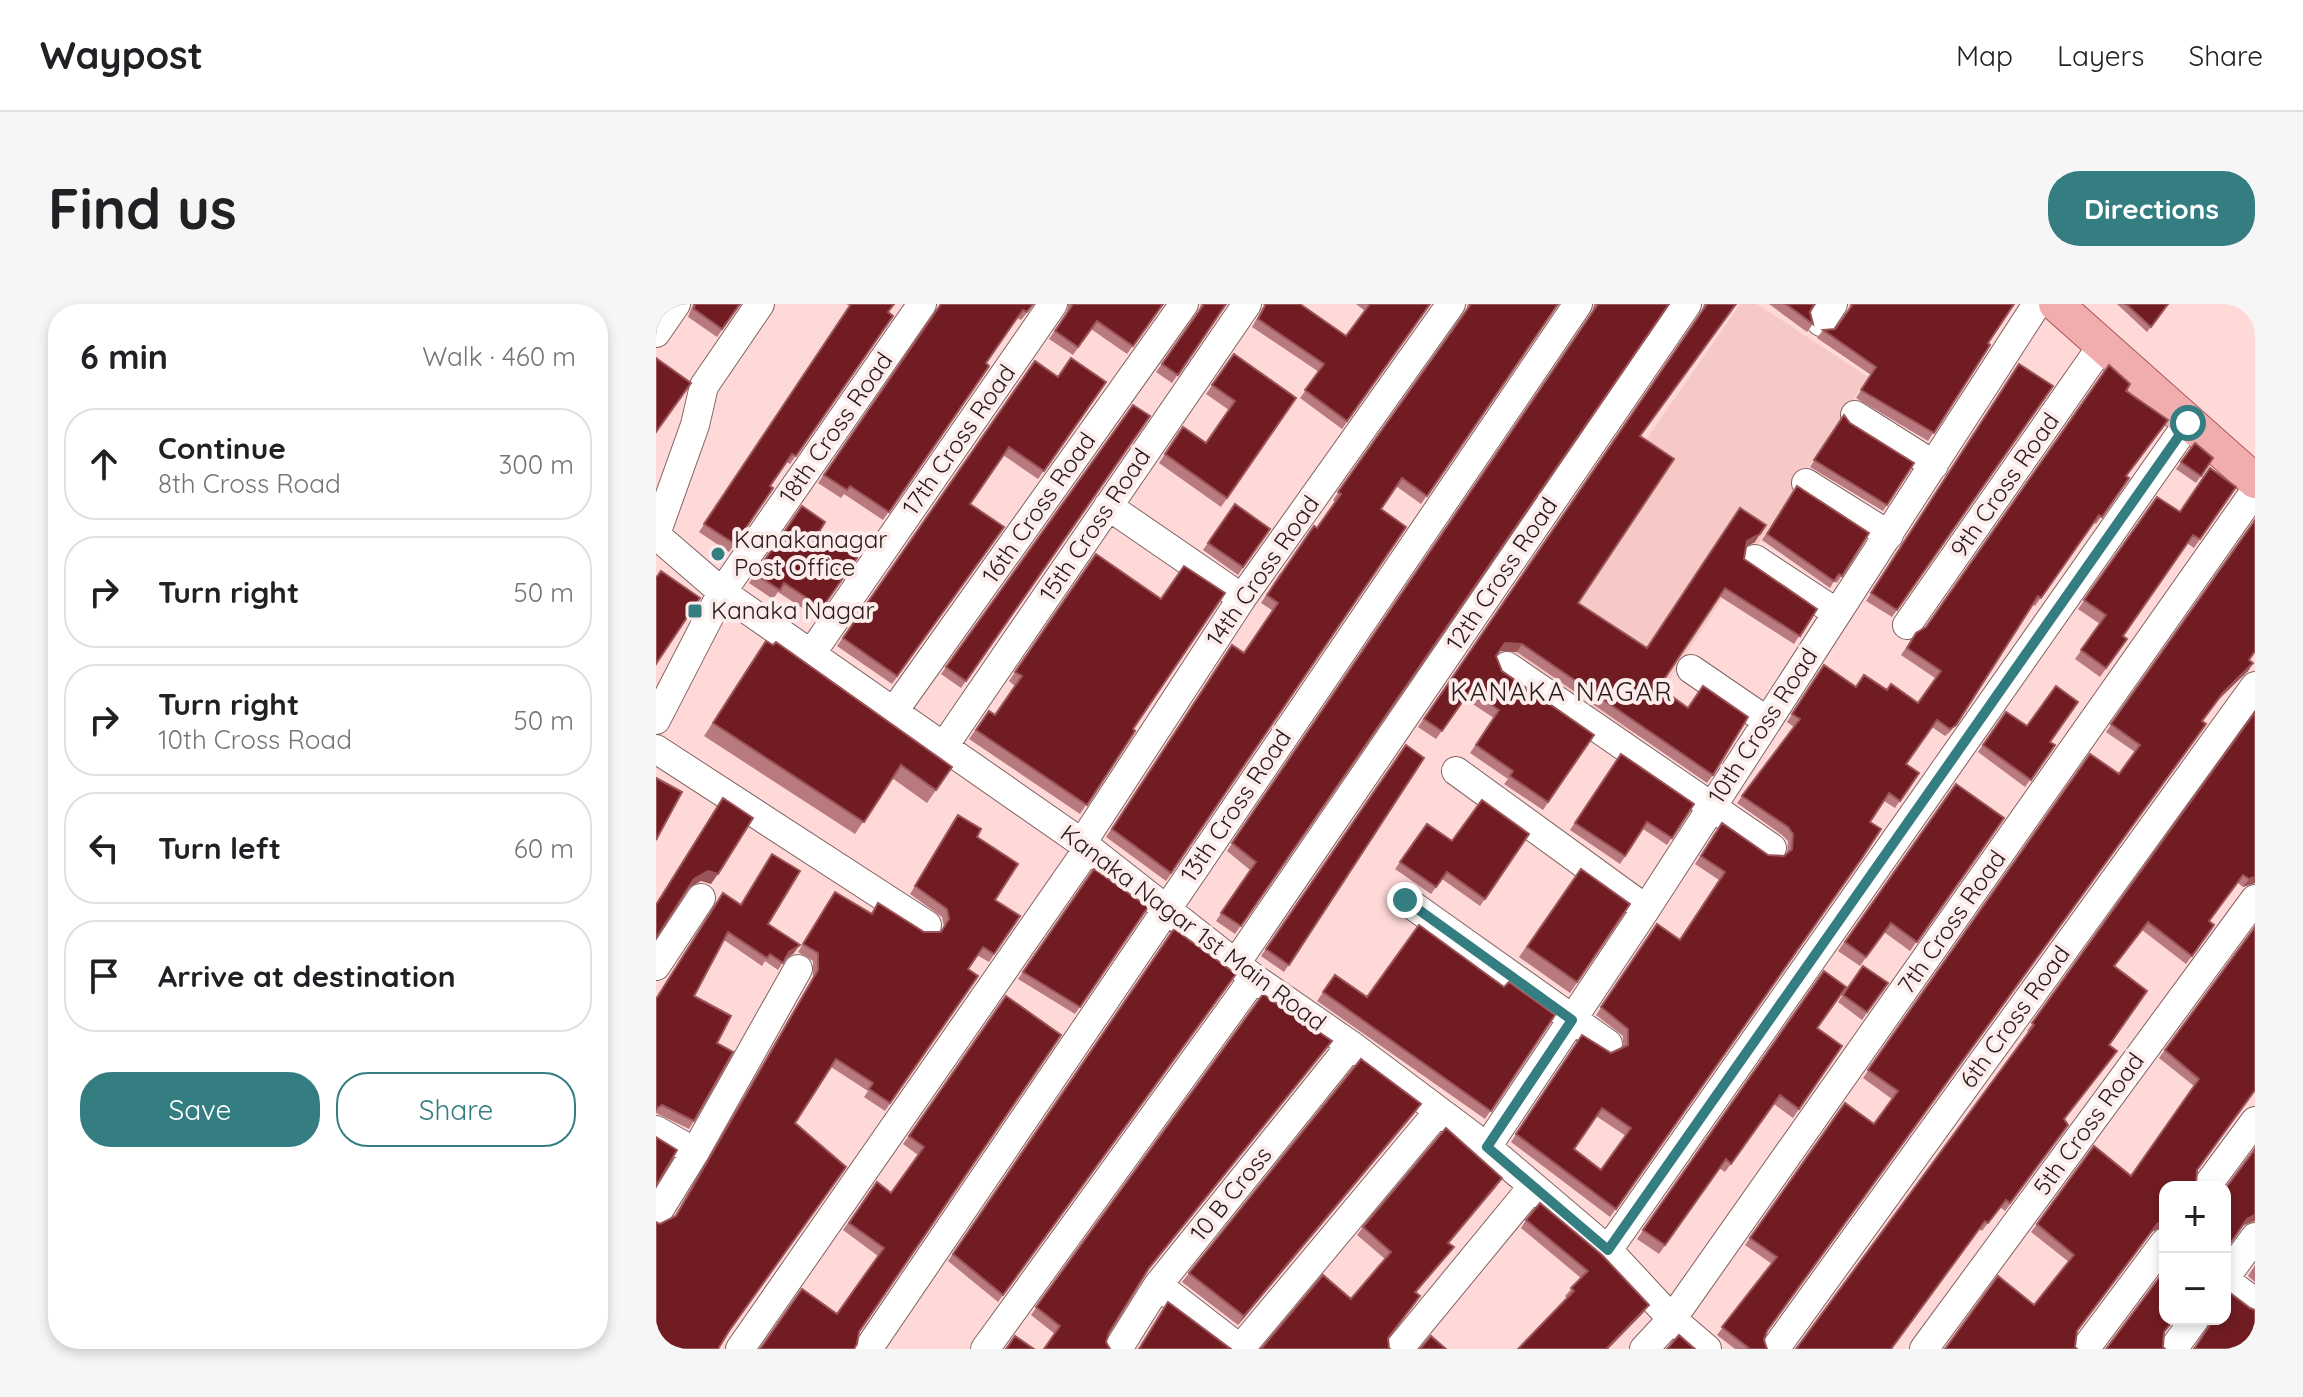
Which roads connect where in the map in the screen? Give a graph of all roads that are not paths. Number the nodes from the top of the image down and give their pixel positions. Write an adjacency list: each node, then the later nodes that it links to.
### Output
1 (676, 304): 12 (street)
2 (760, 304): 21 (street)
3 (922, 304): 24 (street, 18th Cross Road)
4 (1053, 304): 28 (street, 17th Cross Road)
5 (1184, 304): 32 (street, 16th Cross Road)
6 (1247, 304): 20 (street, 15th Cross Road)
7 (1451, 304): 25 (street, 14th Cross Road)
8 (1578, 304): 45 (street, 13th Cross Road)
9 (1687, 304): 49 (street, 12th Cross Road)
10 (2037, 304): 16 (street, 10th Cross Road)
11 (2056, 304): 13 (main road)
12 (656, 333)
13 (2103, 344): 15 (main road); 27 (street, 9th Cross Road)
14 (1855, 415): 16 (street)
15 (2188, 423): 17 (main road); 62 (street)
16 (1934, 465): 22 (street, 10th Cross Road)
17 (2255, 481)
18 (1806, 483): 22 (street)
19 (2255, 491): 68 (street, 7th Cross Road)
20 (1108, 506): 25 (street); 35 (street, 15th Cross Road)
21 (656, 535): 24 (street, Kanaka Nagar 1st Main Road)
22 (1889, 535): 26 (street, 10th Cross Road)
23 (1755, 559): 26 (street)
24 (722, 592): 28 (street, Kanaka Nagar 1st Main Road); 33 (street, 18th Cross Road)
25 (1242, 598): 39 (street, 14th Cross Road)
26 (1837, 613): 34 (street, 10th Cross Road)
27 (1907, 625)
28 (811, 654): 32 (street, Kanaka Nagar 1st Main Road)
29 (1507, 666): 38 (street)
30 (1691, 669): 34 (street)
31 (2255, 686): 78 (street, 6th Cross Road)
32 (894, 711): 35 (street, Kanaka Nagar 1st Main Road)
33 (656, 720)
34 (1767, 721): 38 (street, 10th Cross Road)
35 (944, 746): 39 (street, Kanaka Nagar 1st Main Road)
36 (656, 749): 46 (street)
37 (1456, 771): 44 (street)
38 (1711, 805): 40 (street); 44 (street, 10th Cross Road)
39 (1084, 846): 45 (street, Kanaka Nagar 1st Main Road); 71 (street, 14th Cross Road)
40 (1772, 848)
41 (701, 898): 47 (street)
42 (2255, 899): 79 (street, 5th Cross Road)
43 (1405, 900): 50 (street)
44 (1646, 909): 50 (street, 10th Cross Road)
45 (1166, 910): 49 (street, Kanaka Nagar 1st Main Road); 72 (street, 13th Cross Road)
46 (927, 925)
47 (656, 966)
48 (798, 969): 57 (street)
49 (1245, 970): 52 (street, Kanaka Nagar 1st Main Road); 73 (street, 12th Cross Road)
50 (1572, 1020): 51 (street); 56 (street, 10th Cross Road)
51 (1608, 1044)
52 (1351, 1045): 53 (street, Kanaka Nagar 1st Main Road); 66 (street, 10 B Cross)
53 (1438, 1112): 56 (street, Kanaka Nagar 1st Main Road); 70 (street)
54 (2255, 1121): 58 (street)
55 (656, 1130): 57 (street)
56 (1487, 1147): 59 (street, Kanaka Nagar 1st Main Road)
57 (695, 1152): 60 (street)
58 (2210, 1181)
59 (1533, 1186): 62 (street, Kanaka Nagar 1st Main Road); 75 (street)
60 (656, 1215)
61 (2255, 1237): 64 (street)
62 (1608, 1250): 68 (street, Kanaka Nagar 1st Main Road)
63 (2159, 1250): 80 (street)
64 (2231, 1271)
65 (2231, 1284): 67 (street)
66 (1158, 1285): 70 (street); 74 (street, 10 B Cross)
67 (2255, 1302)
68 (1672, 1319): 76 (street, 7th Cross Road); 77 (street, Kanaka Nagar 1st Main Road)
69 (2191, 1325): 81 (street)
70 (1239, 1348)
71 (740, 1349)
72 (868, 1349)
73 (985, 1349)
74 (1118, 1349)
75 (1399, 1349)
76 (1644, 1349)
77 (1707, 1349)
78 (1775, 1349)
79 (1924, 1349)
80 (2085, 1349)
81 (2173, 1349)

